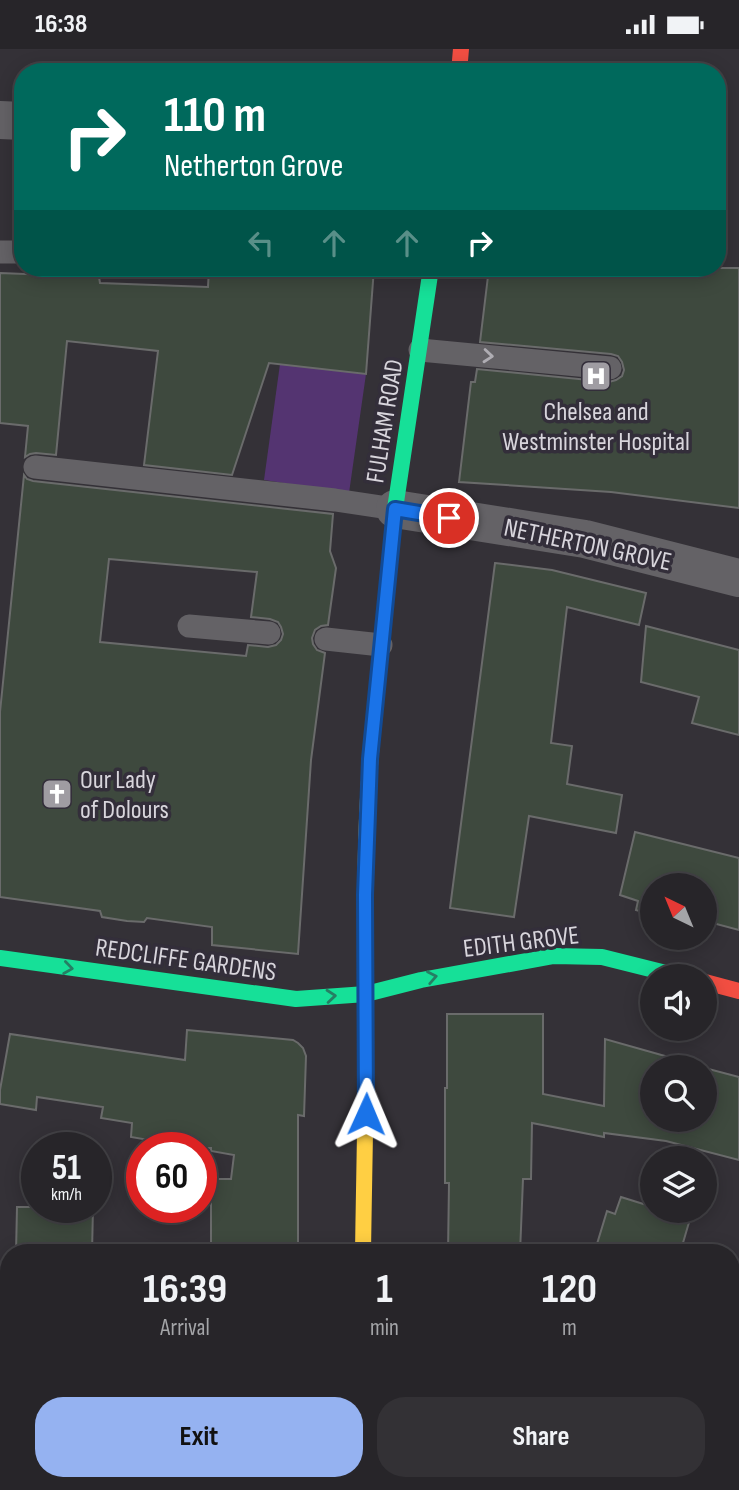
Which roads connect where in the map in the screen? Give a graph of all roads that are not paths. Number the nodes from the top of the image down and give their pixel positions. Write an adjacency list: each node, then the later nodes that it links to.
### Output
1 (430, 277): 2 (main road, FULHAM ROAD)
2 (420, 350): 3 (lane, one-way to 3); 5 (main road, FULHAM ROAD)
3 (610, 368)
4 (35, 467): 5 (lane)
5 (395, 509): 6 (street, NETHERTON GROVE); 10 (main road, FULHAM ROAD)
6 (739, 578)
7 (189, 626): 8 (lane)
8 (269, 633)
9 (326, 639): 10 (lane)
10 (381, 645): 15 (main road, FULHAM ROAD)
11 (0, 958): 15 (main road, REDCLIFFE GARDENS, one-way to 15)
12 (640, 966): 15 (main road, EDITH GROVE, one-way to 12)
13 (717, 985): 14 (main road)
14 (739, 991)
15 (366, 993): 16 (main road, FULHAM ROAD)
16 (363, 1244)

